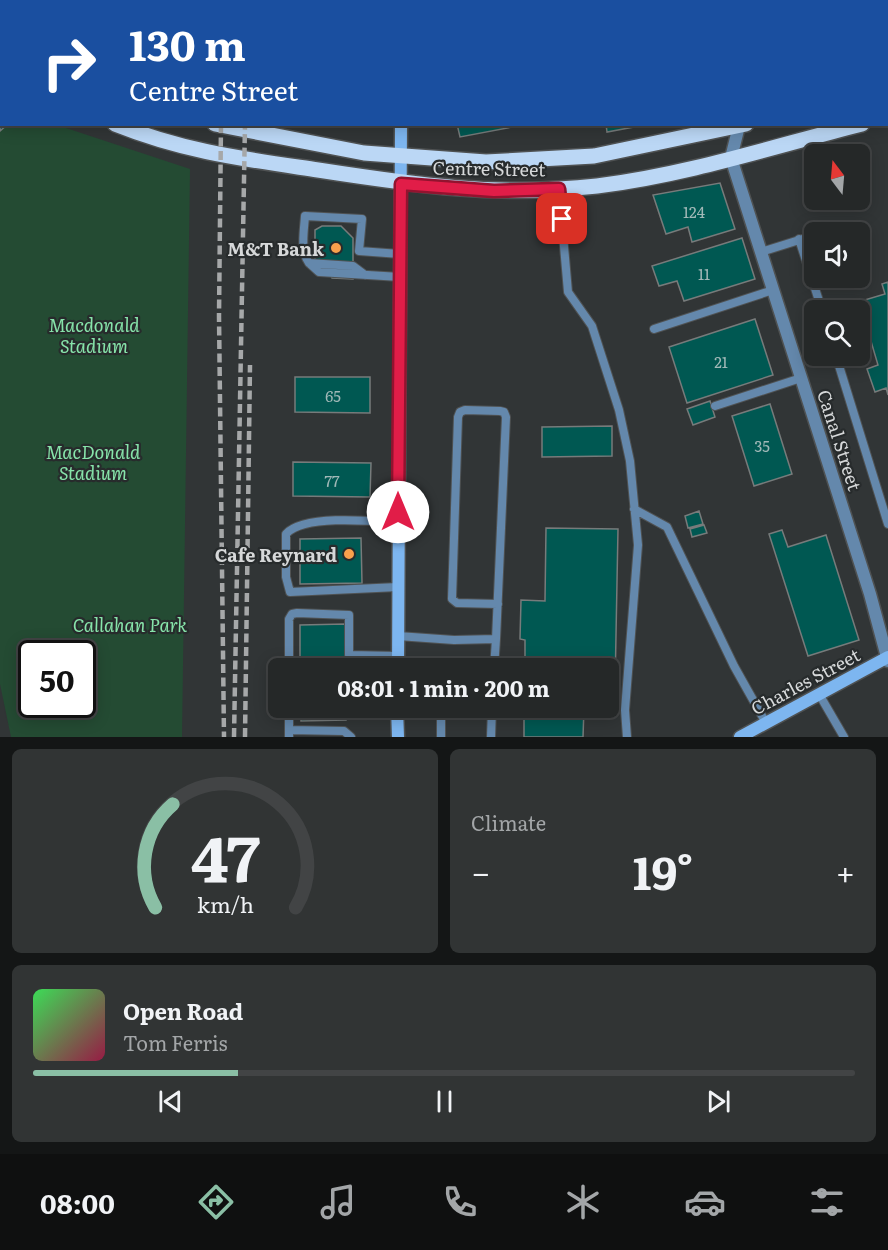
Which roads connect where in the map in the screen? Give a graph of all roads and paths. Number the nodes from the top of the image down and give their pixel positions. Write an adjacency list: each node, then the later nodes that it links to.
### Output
1 (120, 126): 9 (main road, Centre Street)
2 (225, 126): 7 (main road, Centre Street)
3 (401, 126): 7 (main road)
4 (734, 126): 7 (main road, Centre Street)
5 (741, 126): 8 (street)
6 (854, 126): 8 (main road, Centre Street)
7 (402, 156): 9 (main road)
8 (731, 158): 10 (main road, Centre Street); 13 (street, Canal Street)
9 (401, 184): 10 (main road, Centre Street); 14 (main road)
10 (559, 189): 22 (lane)
11 (804, 238): 12 (lane)
12 (799, 239): 13 (lane); 17 (lane)
13 (761, 252): 16 (street, Canal Street)
14 (400, 254): 15 (main road); 15 (lane)
15 (400, 277): 23 (main road)
16 (773, 290): 18 (lane); 20 (street, Canal Street)
17 (819, 300)
18 (654, 328)
19 (839, 366): 24 (lane)
20 (801, 378): 21 (lane); 33 (street, Canal Street)
21 (715, 406)
22 (634, 510): 39 (lane); 45 (lane)
23 (398, 523): 25 (main road); 25 (lane)
24 (888, 524)
25 (398, 587): 27 (main road)
26 (498, 604): 26 (lane); 28 (lane)
27 (398, 636): 28 (lane); 31 (main road)
28 (496, 639): 32 (lane)
29 (289, 658): 30 (lane)
30 (363, 658)
31 (398, 658)
32 (495, 658)
33 (888, 659): 34 (main road, Charles Street)
34 (819, 694): 39 (main road, Charles Street); 47 (lane)
35 (289, 718): 40 (lane)
36 (397, 718): 42 (main road)
37 (441, 718): 43 (lane)
38 (492, 718): 44 (lane)
39 (766, 723): 46 (main road, Charles Street)
40 (289, 734): 41 (lane)
41 (351, 737)
42 (398, 737)
43 (441, 737)
44 (491, 737)
45 (627, 737)
46 (740, 737)
47 (844, 737)

